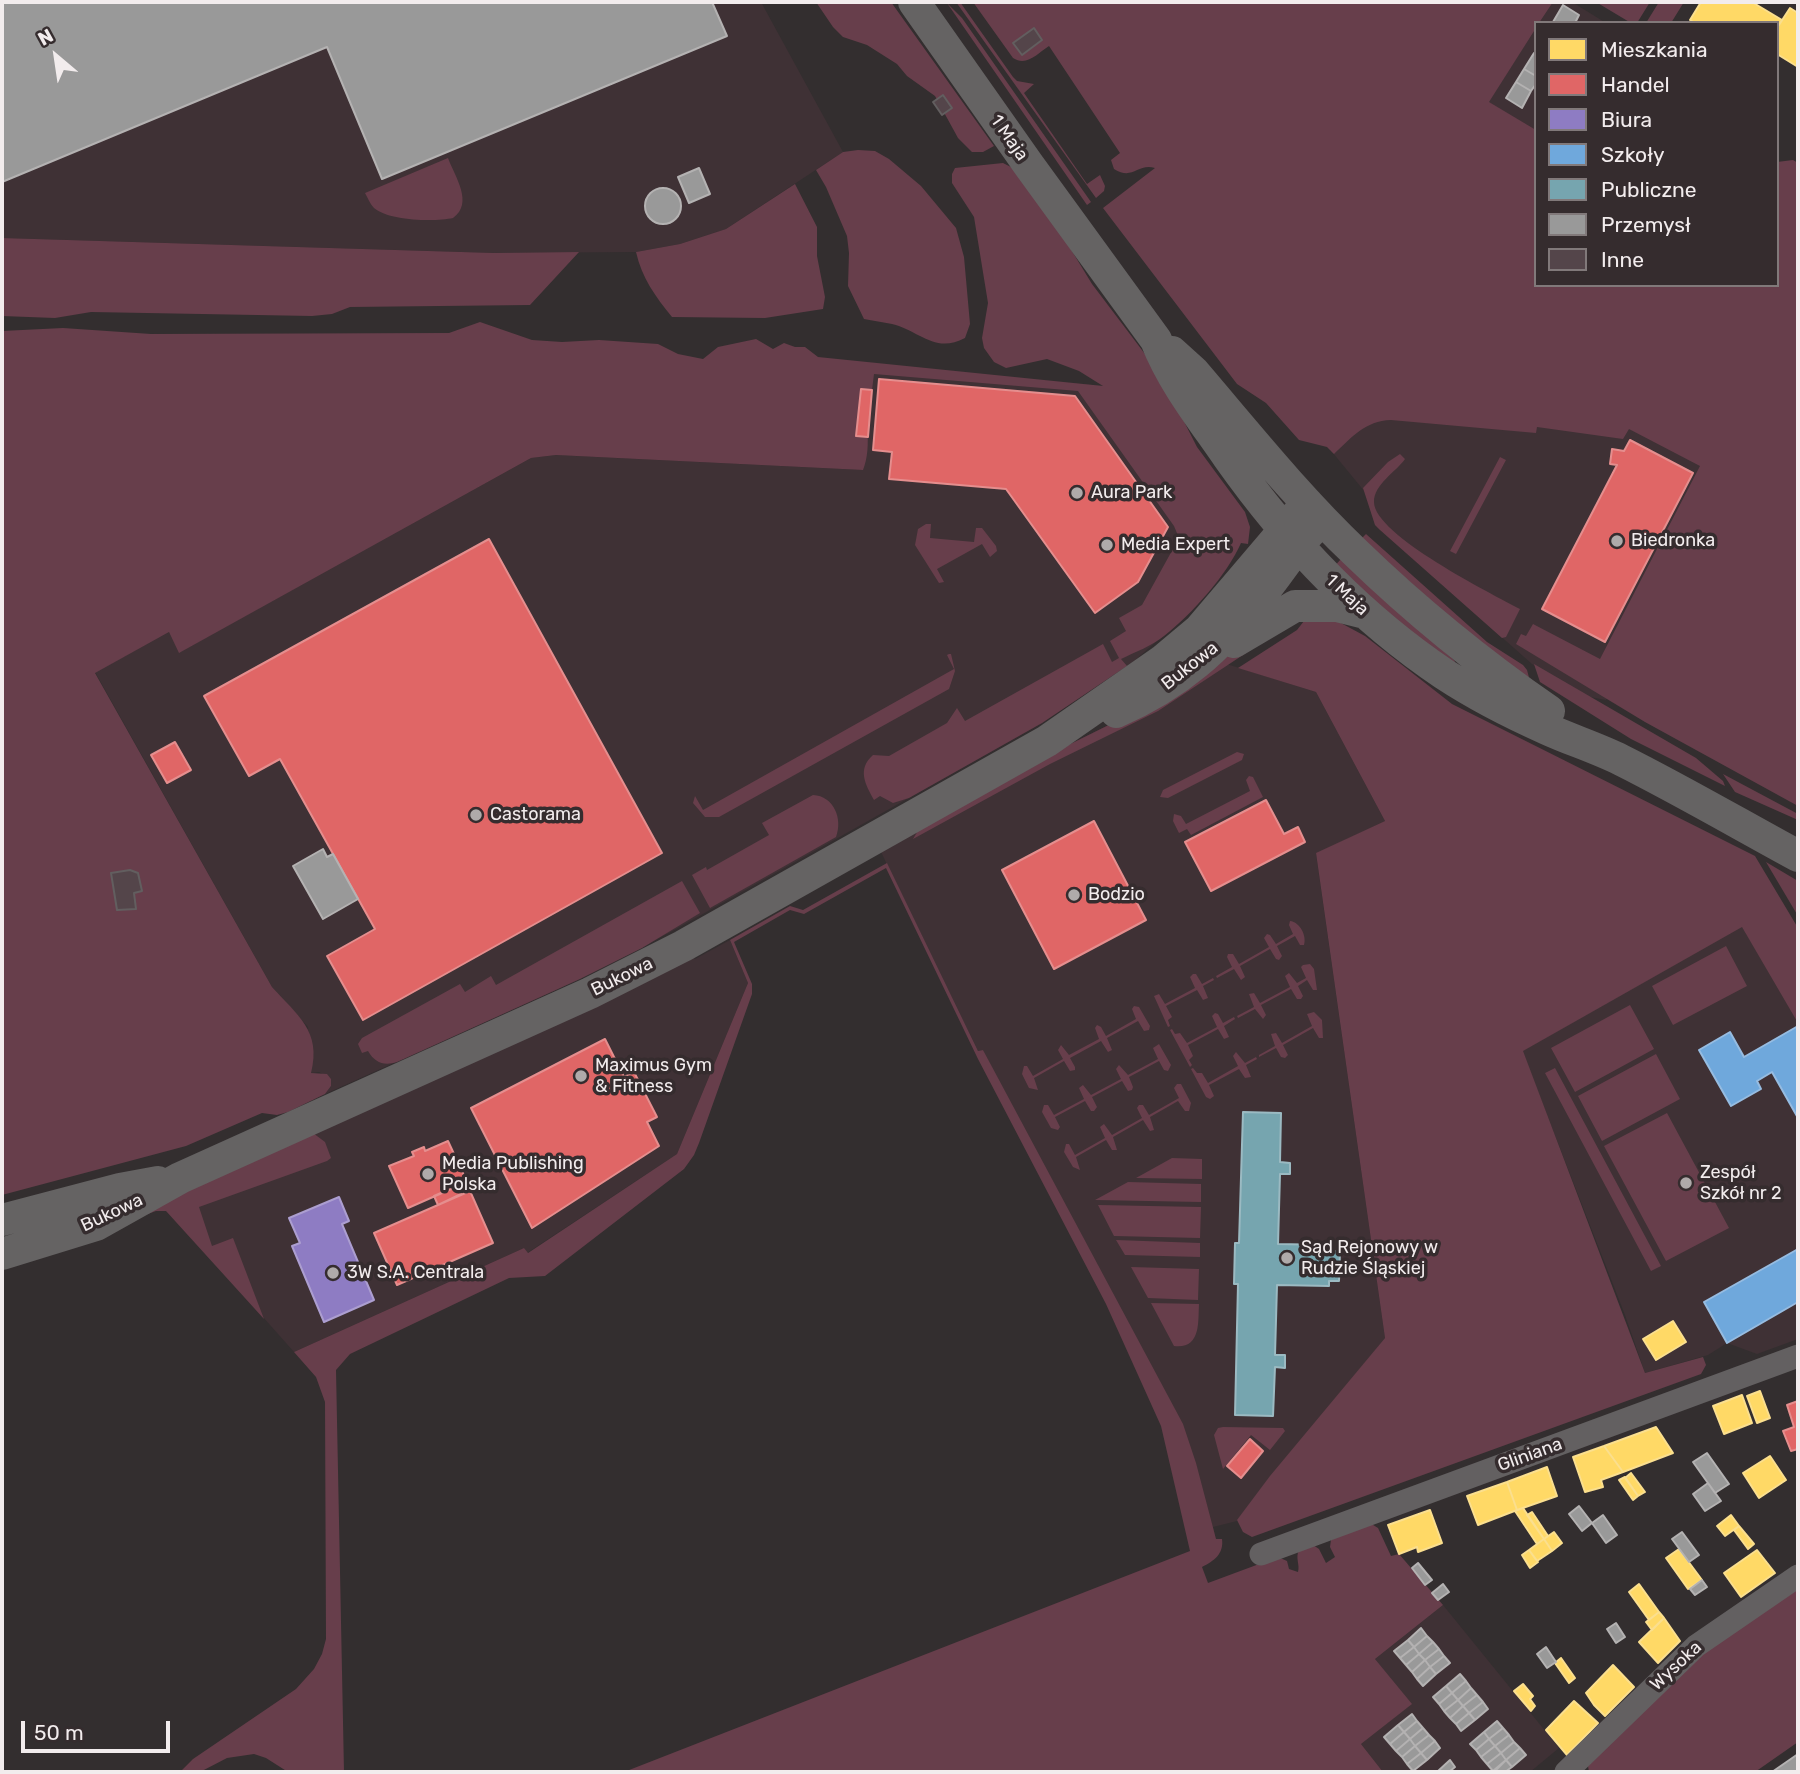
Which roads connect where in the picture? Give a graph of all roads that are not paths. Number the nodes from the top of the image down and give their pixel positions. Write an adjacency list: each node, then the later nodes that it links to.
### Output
1 (914, 2): 2 (street, 1 Maja)
2 (1156, 340): 3 (street, 1 Maja); 4 (street, 1 Maja)
3 (1246, 481): 5 (street, 1 Maja); 6 (street)
4 (1315, 510): 5 (street); 10 (street, 1 Maja)
5 (1291, 538): 6 (street, Bukowa); 7 (street, 1 Maja); 8 (street, Bukowa)
6 (1255, 563): 9 (street, Bukowa)
7 (1365, 613): 8 (street); 10 (street, 1 Maja)
8 (1186, 673): 9 (street, Bukowa)
9 (1047, 741): 14 (street, Bukowa)
10 (1619, 759): 11 (street, 1 Maja)
11 (1671, 788): 12 (street, 1 Maja); 13 (street, 1 Maja)
12 (1798, 836)
13 (1798, 856)
14 (180, 1178): 15 (street, Bukowa); 16 (street, Bukowa)
15 (2, 1220)
16 (2, 1254)
17 (1798, 1356): 18 (street, Gliniana)
18 (1261, 1554)
19 (1798, 1576): 20 (street, Wysoka)
20 (1566, 1772)

